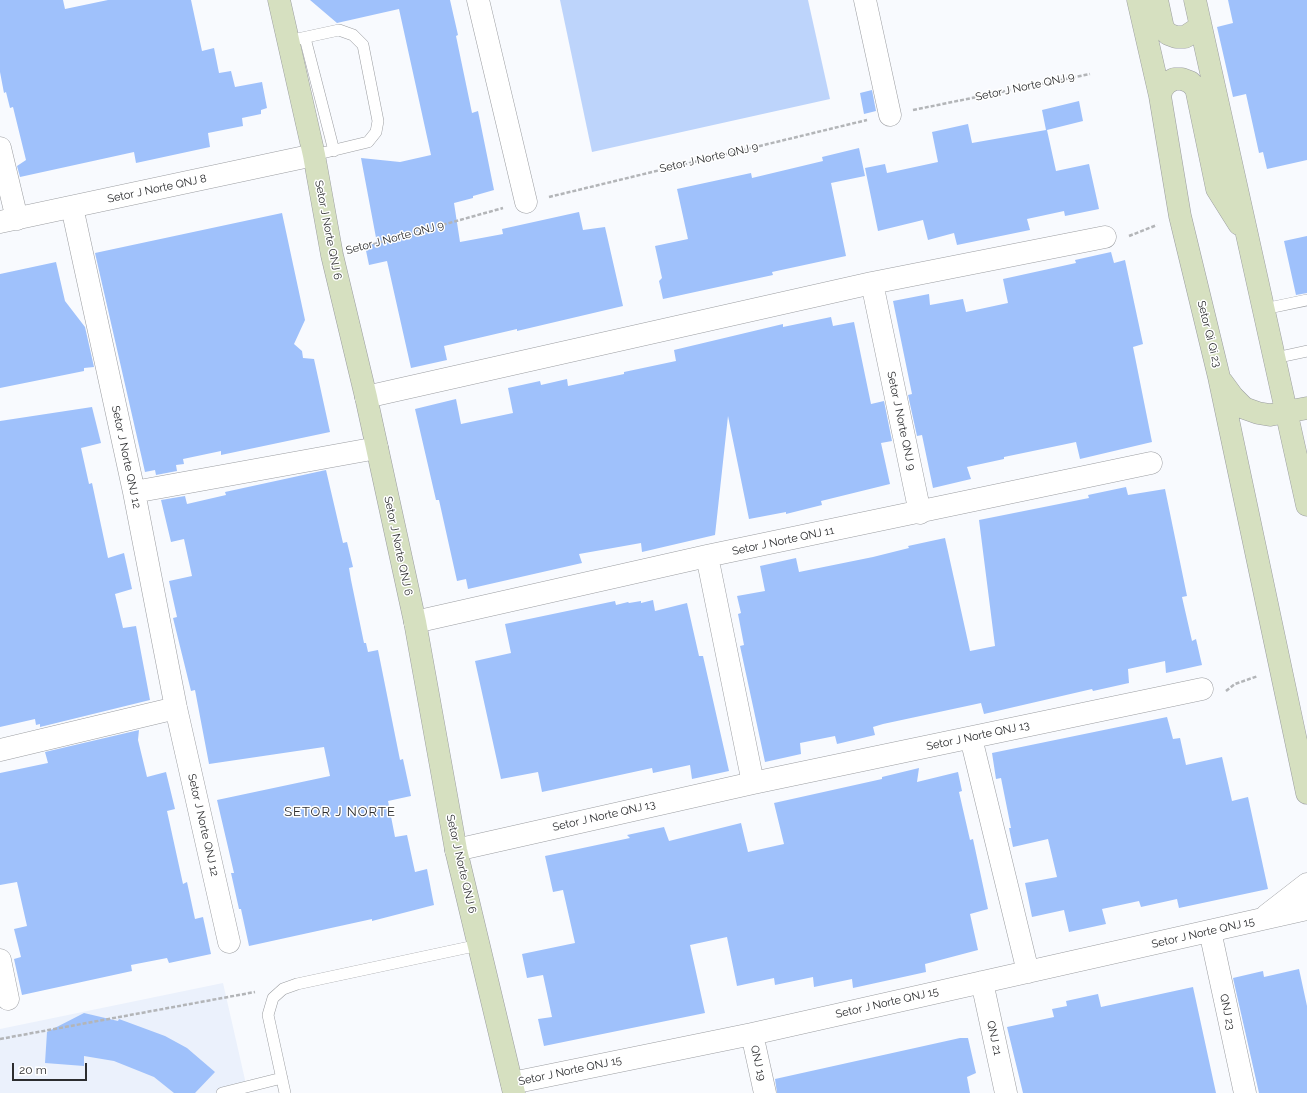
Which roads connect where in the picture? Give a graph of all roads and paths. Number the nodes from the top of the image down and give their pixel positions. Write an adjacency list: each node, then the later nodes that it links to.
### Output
1 (279, 0): 8 (street, Setor J Norte QNJ 6)
2 (478, 0): 14 (street)
3 (865, 0): 11 (street)
4 (1138, 0): 10 (street, Setor Qi Qi 23)
5 (1157, 0): 7 (street)
6 (1195, 0): 7 (street)
7 (1200, 22): 19 (street)
8 (297, 39): 13 (street, Setor J Norte QNJ 6); 13 (lane)
9 (1090, 74): 11 (path, Setor J Norte QNJ 9)
10 (1160, 96): 16 (street, Setor Qi Qi 23); 19 (street)
11 (890, 115): 14 (path, Setor J Norte QNJ 9)
12 (0, 148): 17 (street)
13 (324, 153): 15 (street, Setor J Norte QNJ 8); 20 (street, Setor J Norte QNJ 6)
14 (526, 202): 20 (path, Setor J Norte QNJ 9)
15 (72, 206): 17 (street, Setor J Norte QNJ 8); 31 (street, Setor J Norte QNJ 12)
16 (1180, 216): 18 (path); 26 (street, Setor Qi Qi 23)
17 (8, 221)
18 (1105, 237): 21 (street)
19 (1248, 239): 23 (street)
20 (332, 255): 27 (street, Setor J Norte QNJ 6)
21 (872, 283): 27 (street); 33 (street, Setor J Norte QNJ 9)
22 (1307, 300): 23 (lane)
23 (1264, 309): 25 (street)
24 (1307, 351): 25 (lane)
25 (1275, 358): 28 (street)
26 (1219, 377): 28 (street); 36 (street, Setor Qi Qi 23)
27 (366, 397): 29 (street, Setor J Norte QNJ 6)
28 (1297, 410): 32 (street)
29 (377, 448): 31 (street); 35 (street, Setor J Norte QNJ 6)
30 (1151, 463): 33 (street, Setor J Norte QNJ 11)
31 (134, 492): 38 (street, Setor J Norte QNJ 12)
32 (1307, 505)
33 (920, 513): 34 (street, Setor J Norte QNJ 11)
34 (707, 556): 35 (street, Setor J Norte QNJ 11); 41 (street)
35 (415, 622): 43 (street, Setor J Norte QNJ 6)
36 (1282, 668): 37 (path); 42 (street, Setor Qi Qi 23)
37 (1202, 689): 39 (street, Setor J Norte QNJ 13)
38 (176, 708): 40 (street); 48 (street, Setor J Norte QNJ 12)
39 (972, 738): 41 (street, Setor J Norte QNJ 13); 51 (street)
40 (0, 750)
41 (753, 783): 43 (street, Setor J Norte QNJ 13)
42 (1307, 793)
43 (456, 850): 49 (street, Setor J Norte QNJ 6)
44 (1307, 884): 46 (street)
45 (1307, 909): 46 (street, Setor J Norte QNJ 15)
46 (1261, 920): 47 (street, Setor J Norte QNJ 15)
47 (1210, 931): 51 (street, Setor J Norte QNJ 15); 63 (street, QNJ 23)
48 (229, 942)
49 (479, 945): 57 (lane); 58 (street, Setor J Norte QNJ 6)
50 (0, 960): 54 (street)
51 (1028, 972): 52 (street, Setor J Norte QNJ 15)
52 (982, 982): 55 (street, Setor J Norte QNJ 15); 62 (street, QNJ 21)
53 (258, 991): 56 (path)
54 (8, 999)
55 (752, 1034): 58 (street, Setor J Norte QNJ 15); 61 (street, QNJ 19)
56 (0, 1039)
57 (282, 1078): 59 (lane); 60 (lane)
58 (513, 1088)
59 (222, 1093)
60 (285, 1093)
61 (765, 1093)
62 (1006, 1093)
63 (1245, 1093)

